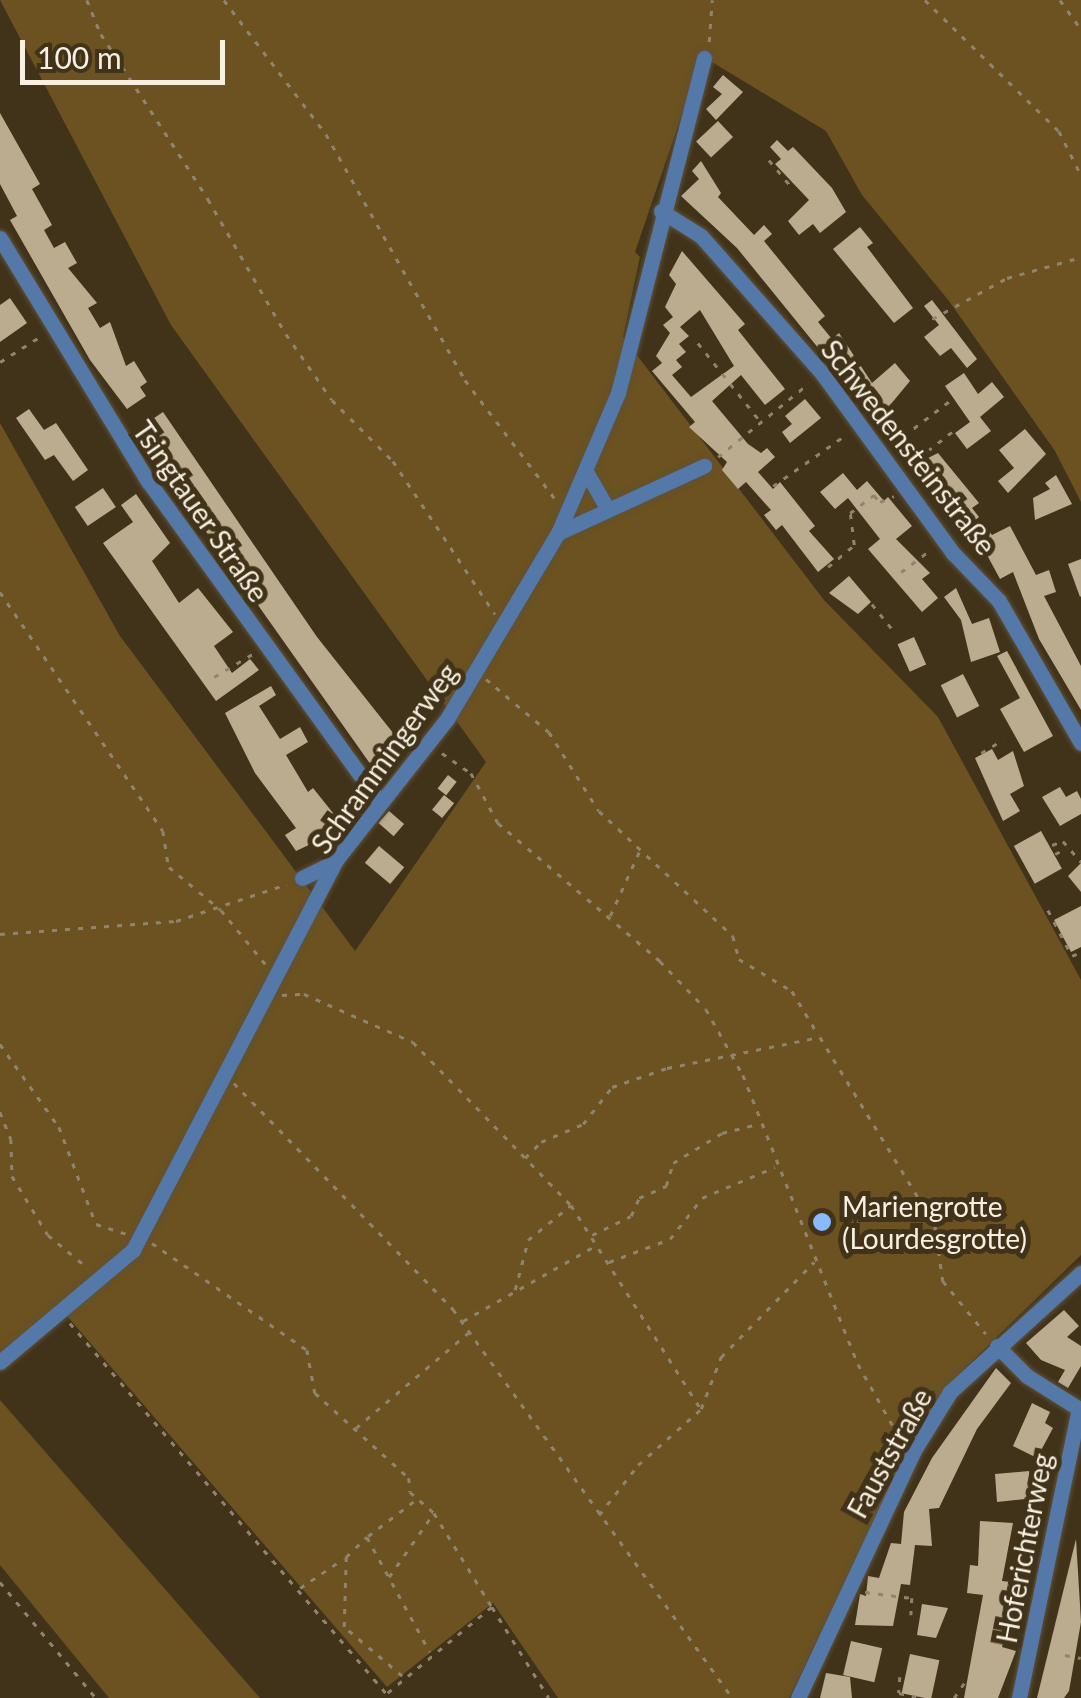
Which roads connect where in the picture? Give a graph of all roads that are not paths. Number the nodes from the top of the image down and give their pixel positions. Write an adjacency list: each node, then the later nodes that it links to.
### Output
1 (704, 58): 2 (street, Schrammingerweg)
2 (661, 210): 5 (street, Schrammingerweg); 8 (street, Schwedensteinstraße)
3 (0, 238): 9 (street, Tsingtauer Straße)
4 (704, 466): 6 (street)
5 (588, 475): 6 (street); 7 (street, Schrammingerweg)
6 (608, 508): 7 (street)
7 (558, 534): 9 (street, Schrammingerweg)
8 (1081, 743)
9 (379, 801): 12 (street, Schrammingerweg)
10 (1081, 1273): 11 (street, Fauststraße)
11 (997, 1346): 13 (street); 14 (street, Fauststraße)
12 (0, 1362)
13 (1080, 1410): 15 (street, Hoferichterweg)
14 (798, 1698)
15 (1019, 1698)

